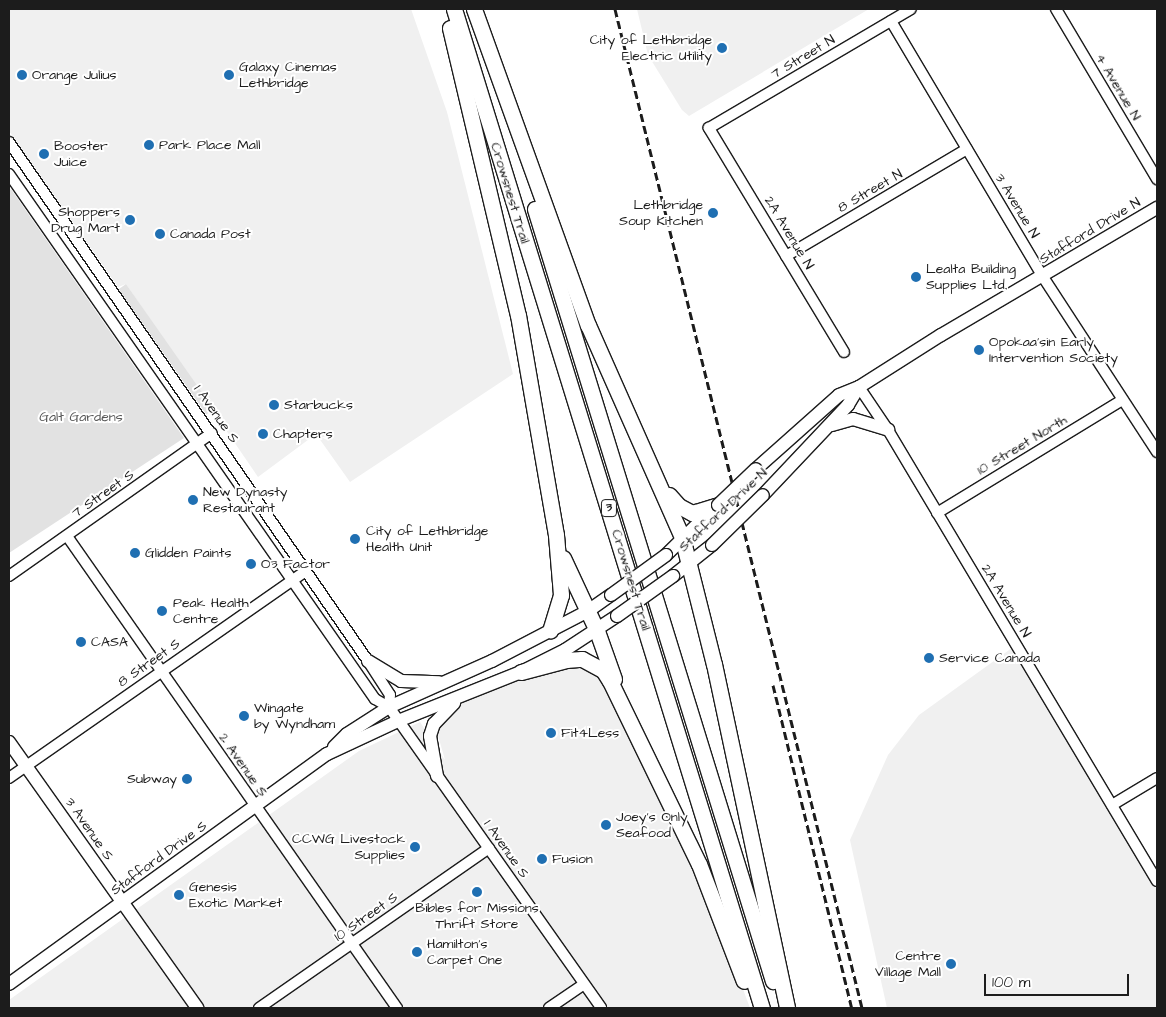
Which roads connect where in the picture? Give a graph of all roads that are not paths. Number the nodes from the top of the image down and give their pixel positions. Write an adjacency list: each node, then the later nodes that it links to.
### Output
1 (445, 9): 28 (highway)
2 (454, 9): 66 (highway, Crowsnest Trail / 3)
3 (474, 9): 24 (highway); 67 (highway, Crowsnest Trail / 3)
4 (911, 9): 6 (street, 7 Street N)
5 (1056, 9): 12 (street, 4 Avenue N)
6 (891, 21): 7 (street, 7 Street N); 9 (street, 3 Avenue N)
7 (709, 128): 14 (street, 2A Avenue N)
8 (9, 142): 10 (street, 1 Avenue S)
9 (967, 149): 14 (street, 8 Street N); 15 (street, 3 Avenue N)
10 (22, 162): 11 (street); 21 (street, 1 Avenue S)
11 (9, 172): 22 (street, 1 Avenue S)
12 (1157, 179)
13 (1157, 208): 15 (main road, Stafford Drive N)
14 (786, 256): 16 (street, 2A Avenue N)
15 (1043, 277): 17 (main road, Stafford Drive N); 18 (street, 3 Avenue N)
16 (844, 352)
17 (859, 388): 19 (main road, Stafford Drive N); 20 (street, 2A Avenue N); 25 (main road, Stafford Drive N, bridge)
18 (1122, 400): 23 (street, 3 Avenue N); 26 (street, 10 Street North)
19 (828, 427): 20 (main road); 31 (main road, Stafford Drive N, bridge)
20 (888, 430): 26 (street, 2A Avenue N)
21 (212, 433): 22 (street, 7 Street S); 32 (street, 1 Avenue S)
22 (197, 444): 29 (street, 7 Street S); 34 (street, 1 Avenue S)
23 (1157, 452)
24 (662, 486): 27 (highway); 30 (highway)
25 (718, 505): 27 (highway)
26 (937, 513): 53 (street, 2A Avenue N)
27 (704, 514): 30 (main road, Stafford Drive N)
28 (556, 535): 35 (highway); 36 (highway)
29 (67, 536): 33 (street, 7 Street S); 39 (street, 2 Avenue S)
30 (682, 537): 31 (highway); 35 (main road, Stafford Drive N, bridge)
31 (690, 562): 37 (main road, Stafford Drive N, bridge); 68 (highway)
32 (306, 571): 34 (street, 8 Street S); 38 (street, 1 Avenue S)
33 (9, 576)
34 (294, 579): 39 (street, 8 Street S); 43 (street, 1 Avenue S)
35 (588, 611): 36 (main road, Stafford Drive N); 37 (highway)
36 (550, 630): 41 (main road, Stafford Drive N)
37 (597, 631): 40 (main road, Stafford Drive N); 44 (highway)
38 (368, 661): 41 (main road); 43 (street, 1 Avenue S)
39 (162, 671): 48 (street, 8 Street S); 52 (street, 2 Avenue S)
40 (521, 672): 42 (main road, Stafford Drive N); 44 (highway)
41 (451, 680): 43 (main road, Stafford Drive N)
42 (462, 696): 45 (main road, Stafford Drive N); 49 (main road)
43 (389, 707): 45 (street, 1 Avenue S); 47 (main road, Stafford Drive S)
44 (628, 716): 65 (highway)
45 (398, 721): 47 (main road, Stafford Drive S); 49 (street, 1 Avenue S)
46 (9, 742): 48 (main road, 3 Avenue S)
47 (326, 754): 52 (main road, Stafford Drive S)
48 (26, 766): 50 (street, 8 Street S); 56 (main road, 3 Avenue S)
49 (437, 776): 54 (street, 1 Avenue S)
50 (9, 778)
51 (1157, 778): 53 (street)
52 (255, 806): 56 (main road, Stafford Drive S); 57 (street, 2 Avenue S)
53 (1112, 806): 55 (street, 2A Avenue N)
54 (489, 848): 57 (street, 10 Street S); 59 (street, 1 Avenue S)
55 (1157, 881)
56 (124, 904): 58 (main road, Stafford Drive S); 60 (main road, 3 Avenue S)
57 (353, 944): 61 (street, 10 Street S); 62 (street, 2 Avenue S)
58 (9, 984)
59 (584, 984): 63 (street); 64 (street, 1 Avenue S)
60 (196, 1008)
61 (259, 1008)
62 (397, 1008)
63 (549, 1008)
64 (601, 1008)
65 (754, 1008)
66 (762, 1008)
67 (781, 1008)
68 (787, 1008)

